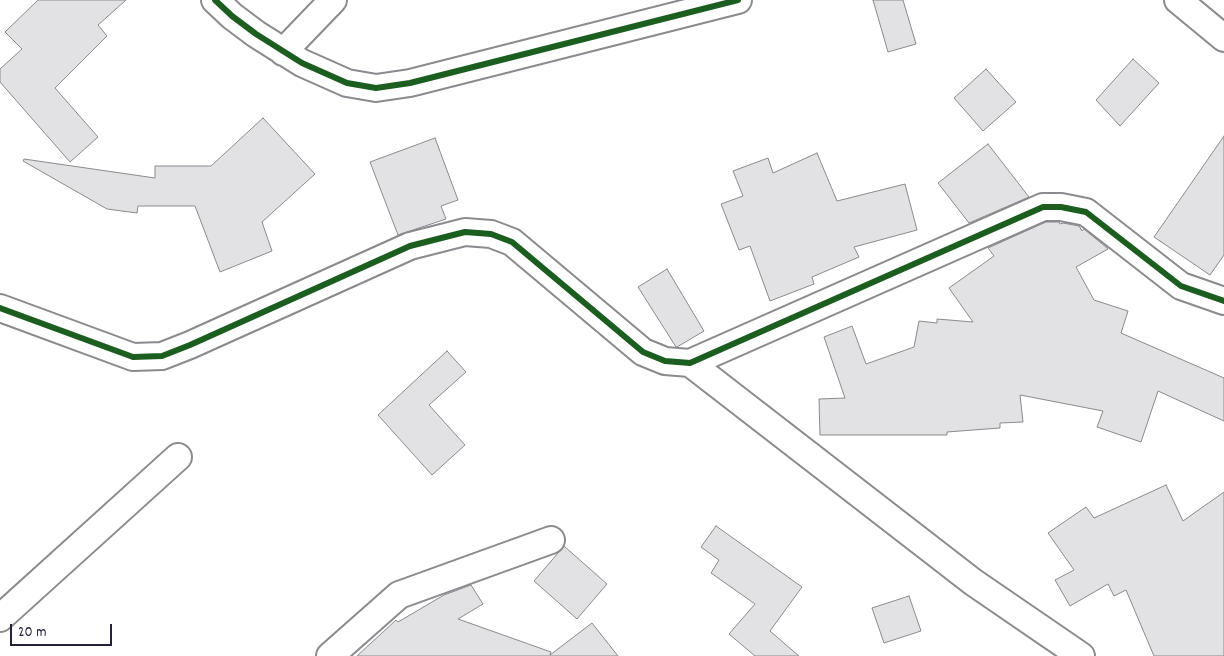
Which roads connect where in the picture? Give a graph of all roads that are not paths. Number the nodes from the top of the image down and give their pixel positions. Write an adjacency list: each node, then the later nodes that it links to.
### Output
1 (215, 0): 6 (street)
2 (333, 0): 6 (street)
3 (738, 0): 6 (street)
4 (1178, 0): 5 (street)
5 (1224, 38)
6 (283, 52)
7 (1224, 301): 9 (street)
8 (0, 308): 9 (street)
9 (690, 363): 14 (street)
10 (178, 457): 12 (street)
11 (551, 540): 13 (street)
12 (0, 618)
13 (330, 656)
14 (1081, 656)

